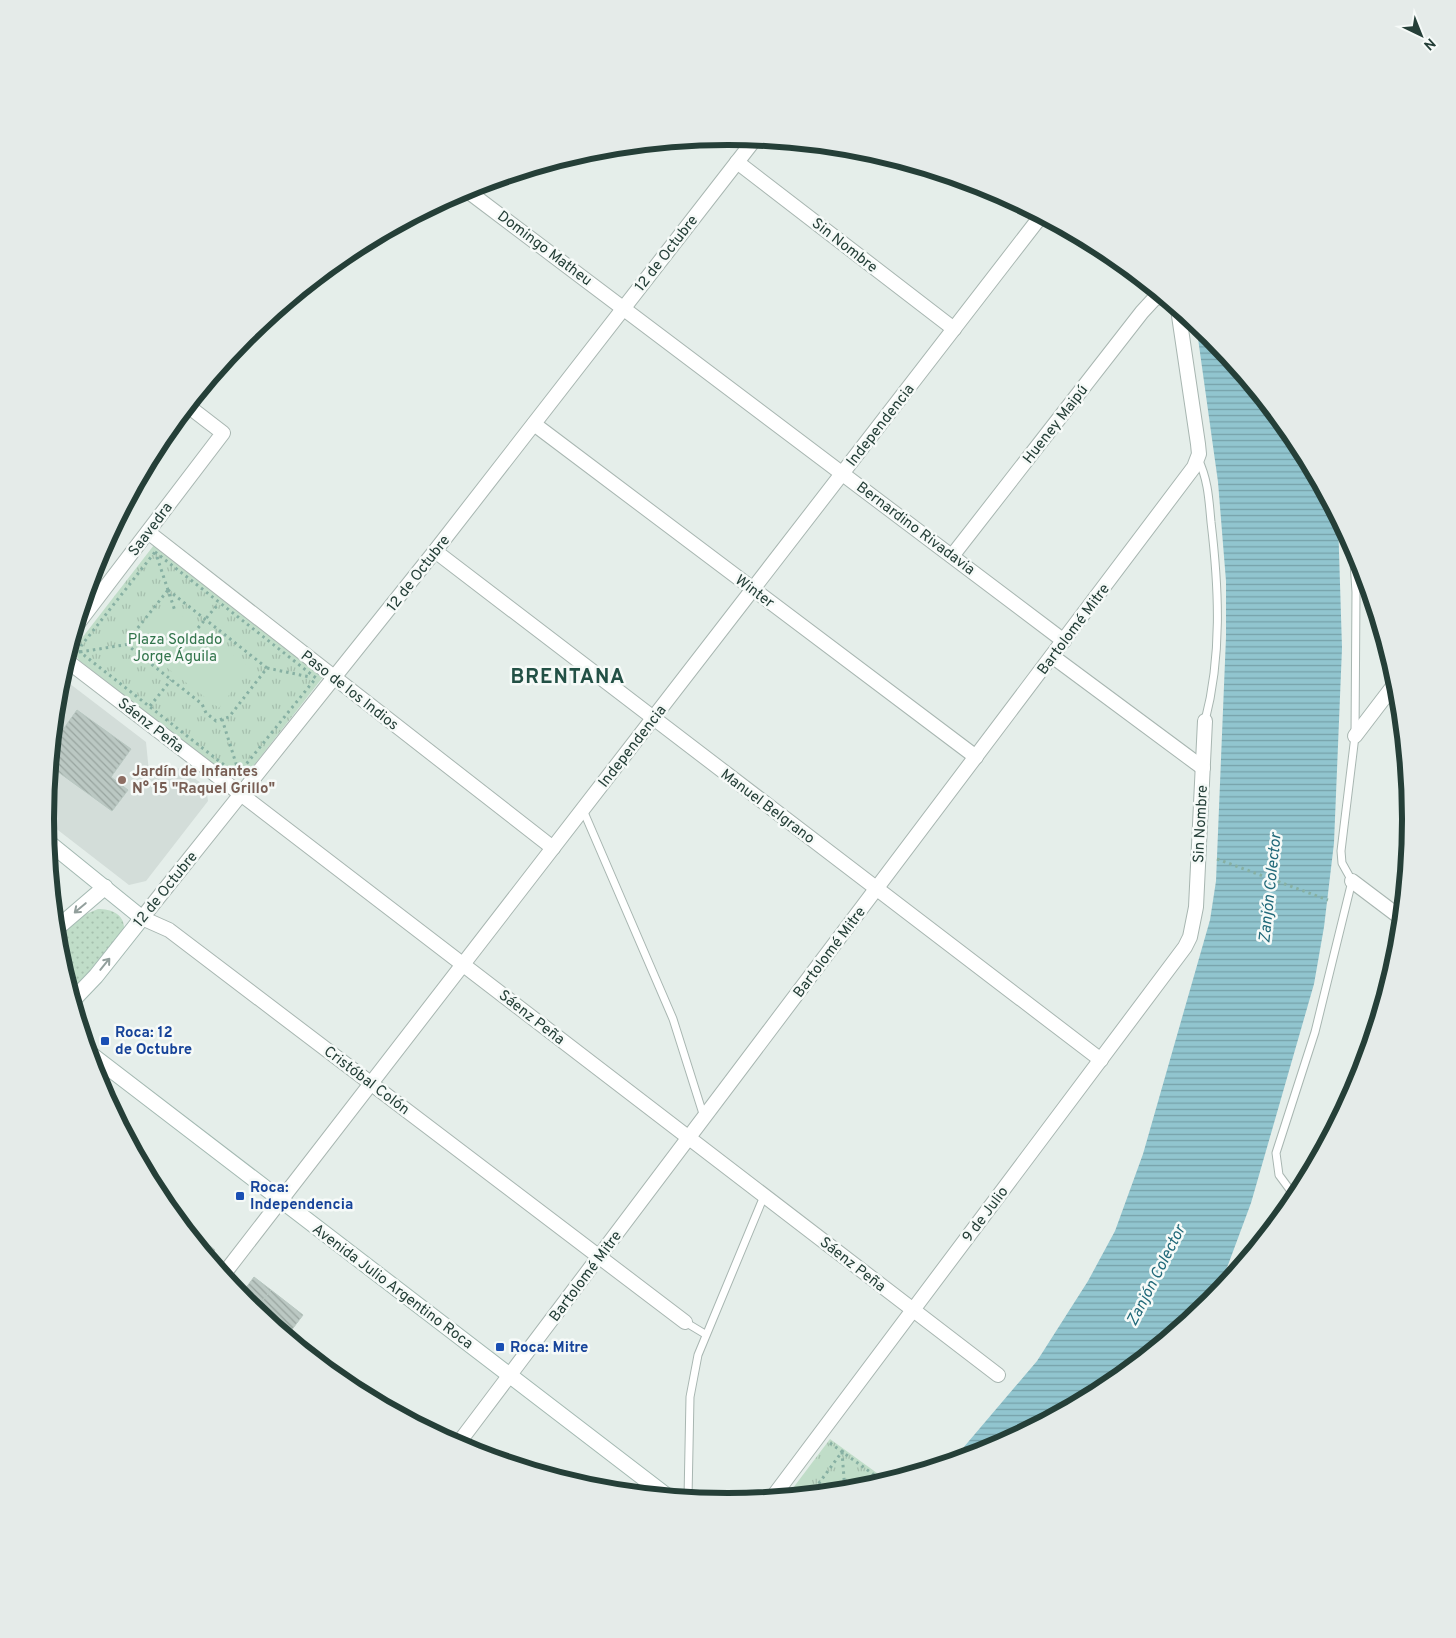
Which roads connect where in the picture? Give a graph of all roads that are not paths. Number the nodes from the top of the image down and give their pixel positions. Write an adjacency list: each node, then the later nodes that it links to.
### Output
1 (749, 145): 2 (street, 12 de Octubre)
2 (737, 162): 6 (street, 12 de Octubre); 8 (street, Sin Nombre)
3 (473, 195): 6 (street, Domingo Matheu)
4 (1038, 220): 8 (street, Independencia)
5 (1156, 298): 15 (street, Hueney Maipú)
6 (624, 307): 10 (street, 12 de Octubre); 12 (street, Bernardino Rivadavia)
7 (1179, 318): 11 (street)
8 (954, 329): 12 (street, Independencia)
9 (193, 410): 13 (street, Saavedra)
10 (534, 424): 14 (street, 12 de Octubre); 17 (street, Winter)
11 (1198, 459): 19 (street, Bartolomé Mitre); 25 (lane)
12 (842, 473): 15 (street, Bernardino Rivadavia); 17 (street, Independencia)
13 (148, 532): 18 (street, Saavedra); 22 (street, Paso de los Indios)
14 (435, 552): 22 (street, 12 de Octubre); 24 (street, Manuel Belgrano)
15 (952, 556): 19 (street, Bernardino Rivadavia)
16 (1354, 570): 26 (lane)
17 (753, 589): 24 (street, Independencia); 27 (street, Winter)
18 (87, 612)
19 (1064, 641): 20 (street, Bartolomé Mitre)
20 (1052, 656): 27 (street, Bartolomé Mitre); 28 (street)
21 (72, 665): 29 (street, Sáenz Peña)
22 (334, 678): 29 (street, 12 de Octubre); 32 (street, Paso de los Indios)
23 (1390, 690): 26 (street)
24 (653, 718): 30 (street, Independencia); 35 (street, Manuel Belgrano)
25 (1206, 721): 28 (street, Sin Nombre)
26 (1355, 736): 33 (lane)
27 (976, 757): 35 (street, Bartolomé Mitre)
28 (1203, 768): 39 (street, Sin Nombre)
29 (241, 794): 37 (street, 12 de Octubre); 40 (street, Sáenz Peña)
30 (583, 810): 32 (street, Independencia); 45 (lane)
31 (55, 847): 34 (main road, Cristóbal Colón)
32 (553, 848): 40 (street, Independencia)
33 (1352, 881): 36 (street); 47 (lane)
34 (105, 887): 37 (main road, Cristóbal Colón); 38 (main road, one-way to 38)
35 (877, 888): 42 (street, Manuel Belgrano); 45 (street, Bartolomé Mitre)
36 (1395, 913)
37 (142, 918): 41 (main road, 12 de Octubre, one-way to 37); 44 (street, Cristóbal Colón)
38 (62, 923)
39 (1193, 927): 42 (street, 9 de Julio)
40 (463, 964): 44 (street, Independencia); 46 (street, Sáenz Peña)
41 (77, 995)
42 (1101, 1060): 52 (street, 9 de Julio)
43 (99, 1061): 49 (main road, Avenida Julio Argentino Roca)
44 (371, 1084): 49 (street, Independencia); 50 (street, Cristóbal Colón)
45 (704, 1118): 46 (street, Bartolomé Mitre)
46 (689, 1138): 48 (street, Sáenz Peña); 50 (street, Bartolomé Mitre)
47 (1291, 1191)
48 (764, 1196): 52 (street, Sáenz Peña); 54 (lane)
49 (281, 1201): 51 (street, Independencia); 56 (main road, Avenida Julio Argentino Roca)
50 (599, 1256): 53 (street, Cristóbal Colón); 56 (street, Bartolomé Mitre)
51 (227, 1270)
52 (913, 1310): 55 (street, Sáenz Peña); 59 (street, 9 de Julio)
53 (685, 1322): 54 (lane)
54 (704, 1334): 60 (lane)
55 (998, 1375)
56 (510, 1376): 57 (street, Bartolomé Mitre); 58 (main road, Avenida Julio Argentino Roca)
57 (462, 1438)
58 (658, 1489)
59 (777, 1491)
60 (688, 1492)

